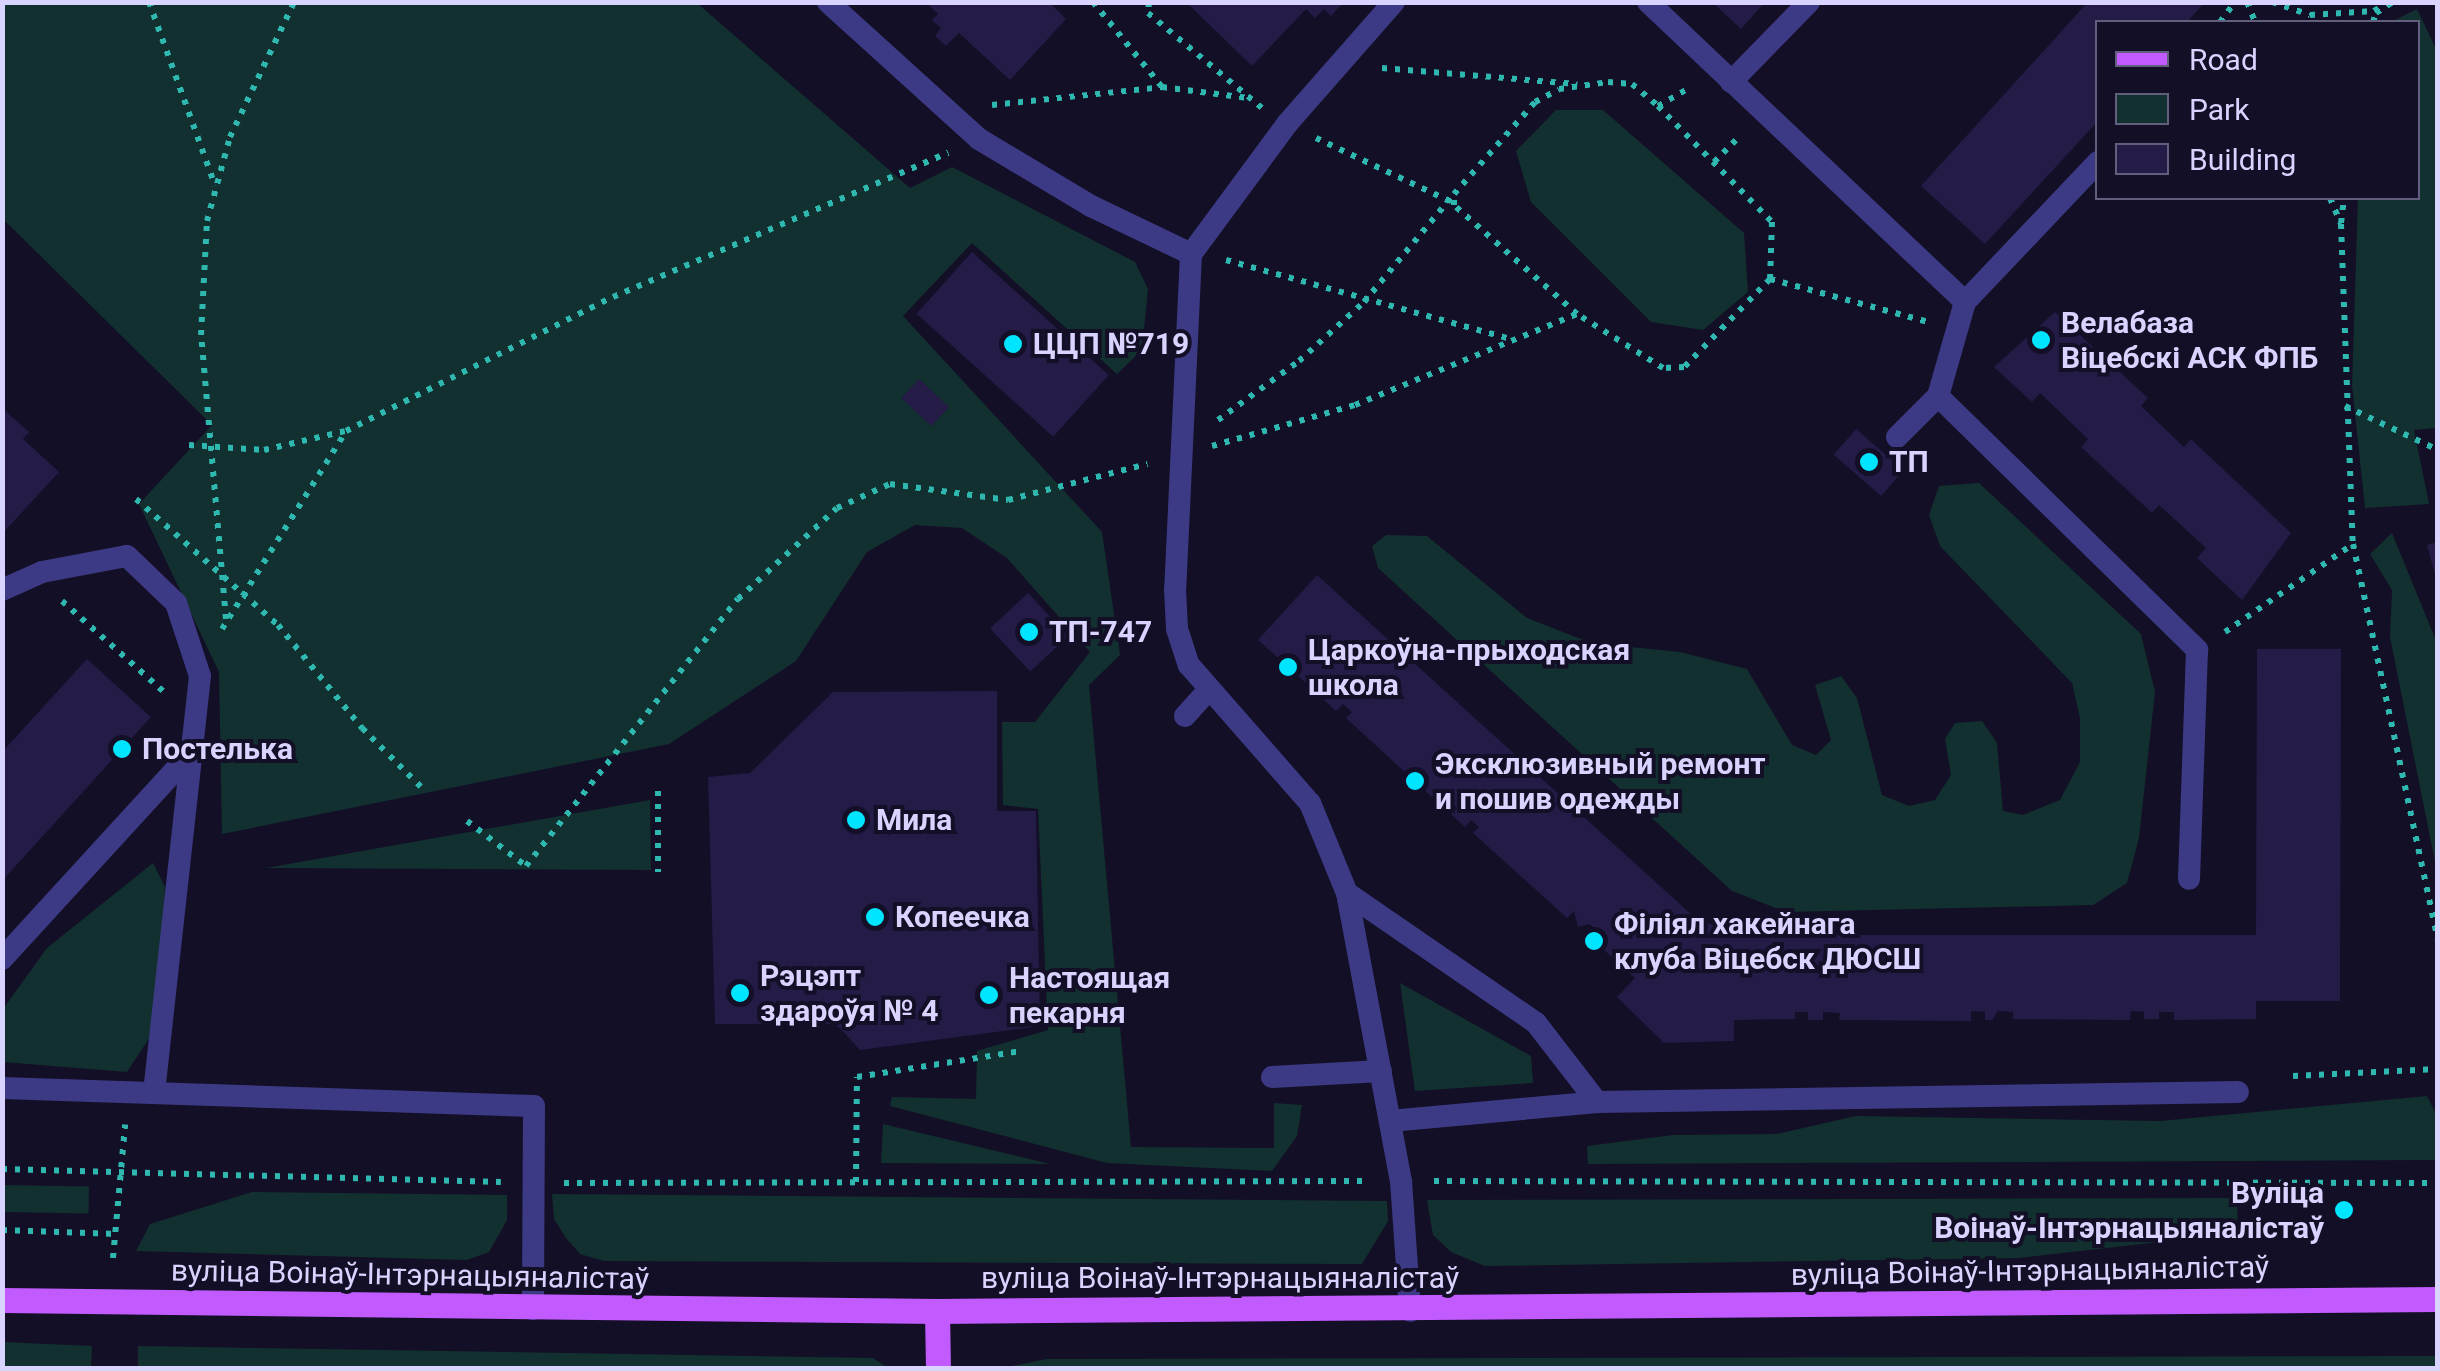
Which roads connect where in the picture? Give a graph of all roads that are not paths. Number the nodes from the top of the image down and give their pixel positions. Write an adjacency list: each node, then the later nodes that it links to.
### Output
1 (828, 2): 7 (lane)
2 (1394, 2): 7 (lane)
3 (1648, 2): 5 (lane)
4 (1809, 2): 5 (lane)
5 (1732, 82): 8 (lane)
6 (2095, 165): 8 (lane)
7 (1192, 254): 12 (lane)
8 (1961, 299): 9 (lane)
9 (1938, 396): 10 (lane); 15 (lane)
10 (1897, 437)
11 (2, 590): 14 (lane)
12 (1209, 689): 13 (lane); 16 (lane)
13 (1186, 716)
14 (188, 756): 17 (lane); 21 (lane)
15 (2189, 879)
16 (1348, 894): 18 (lane); 23 (lane)
17 (2, 959)
18 (1382, 1071): 19 (lane); 24 (lane)
19 (1272, 1077)
20 (2, 1088): 21 (lane)
21 (154, 1090): 27 (lane)
22 (2238, 1092): 23 (lane)
23 (1597, 1102): 24 (lane)
24 (1390, 1121): 28 (lane)
25 (2438, 1299): 28 (main road, вуліца Воінаў-Інтэрнацыяналістаў)
26 (2, 1300): 27 (main road, вуліца Воінаў-Інтэрнацыяналістаў)
27 (533, 1309): 29 (main road, вуліца Воінаў-Інтэрнацыяналістаў)
28 (1410, 1311): 29 (main road, вуліца Воінаў-Інтэрнацыяналістаў)
29 (937, 1312): 30 (main road)
30 (938, 1368)

